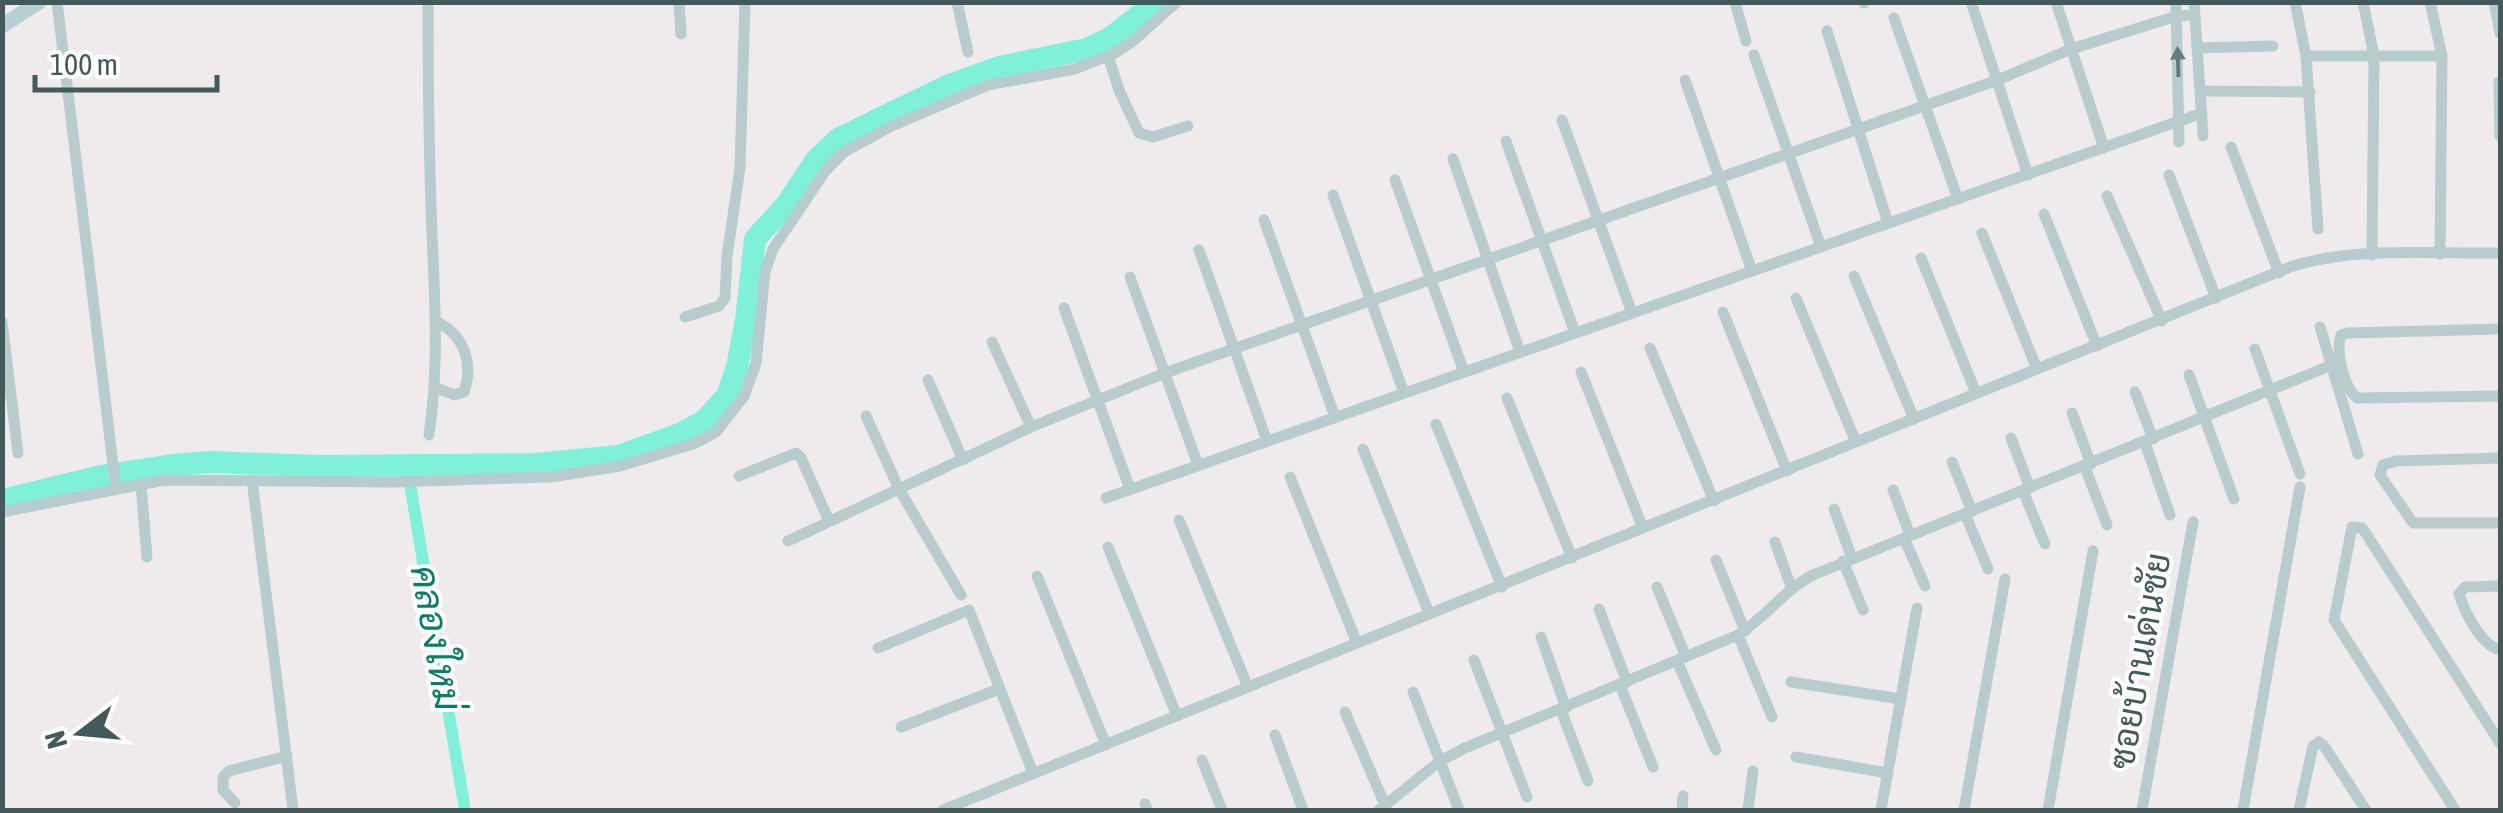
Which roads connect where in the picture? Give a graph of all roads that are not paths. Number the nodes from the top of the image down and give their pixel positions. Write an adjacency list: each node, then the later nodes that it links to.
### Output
1 (39, 2): 18 (street)
2 (57, 2): 137 (street)
3 (428, 2): 84 (street)
4 (679, 2): 21 (street)
5 (745, 2): 83 (street)
6 (957, 2): 26 (street)
7 (1177, 2): 28 (street)
8 (1735, 2): 22 (street)
9 (1971, 2): 33 (street)
10 (2056, 2): 25 (street)
11 (2295, 2): 29 (street)
12 (2362, 2): 30 (street)
13 (2430, 2): 31 (street)
14 (2494, 2): 20 (street)
15 (2176, 9): 16 (street); 25 (street); 40 (street, one-way to 15)
16 (2194, 9): 24 (street)
17 (1894, 18): 37 (street)
18 (2, 26)
19 (1826, 31): 42 (street)
20 (2500, 33)
21 (681, 34)
22 (1746, 41)
23 (2273, 46): 24 (street)
24 (2198, 48): 35 (street)
25 (2070, 49): 33 (street); 48 (street)
26 (968, 52)
27 (1754, 55): 49 (street)
28 (1108, 56): 41 (street); 135 (street)
29 (2306, 56): 30 (street); 36 (street)
30 (2374, 56): 31 (street); 69 (street)
31 (2442, 56): 68 (street)
32 (1685, 80): 53 (street)
33 (1995, 82): 37 (street); 51 (street)
34 (2499, 82): 44 (street)
35 (2200, 91): 36 (street); 38 (street)
36 (2310, 92): 62 (street)
37 (1924, 105): 42 (street); 57 (street)
38 (2202, 113): 40 (street); 43 (street)
39 (1562, 120): 59 (street)
40 (2180, 121): 46 (street); 48 (street)
41 (1188, 126)
42 (1856, 128): 49 (street); 61 (street)
43 (2203, 136)
44 (2500, 136)
45 (1506, 140): 64 (street)
46 (2179, 142)
47 (2231, 147): 73 (street)
48 (2104, 148): 51 (street)
49 (1789, 152): 53 (street); 65 (street)
50 (1454, 159): 71 (street)
51 (2028, 174): 57 (street)
52 (2169, 176): 78 (street)
53 (1718, 177): 59 (street); 72 (street)
54 (1396, 180): 76 (street)
55 (1333, 195): 79 (street)
56 (2107, 196): 85 (street)
57 (1958, 199): 61 (street)
58 (2044, 214): 92 (street)
59 (1597, 219): 64 (street); 82 (street)
60 (1264, 220): 87 (street)
61 (1888, 223): 65 (street)
62 (2318, 229)
63 (1982, 232): 98 (street)
64 (1542, 239): 71 (street); 90 (street)
65 (1821, 247): 72 (street)
66 (1199, 250): 94 (street)
67 (2500, 252): 68 (street)
68 (2440, 254): 69 (street)
69 (2372, 255): 73 (street)
70 (1921, 258): 106 (street)
71 (1487, 259): 76 (street); 96 (street)
72 (1752, 271): 82 (street)
73 (2278, 272): 78 (street)
74 (1854, 276): 116 (street)
75 (1130, 277): 101 (street)
76 (1432, 278): 79 (street); 99 (street)
77 (1796, 298): 121 (street)
78 (2216, 298): 85 (street)
79 (1371, 300): 87 (street); 108 (street)
80 (1064, 308): 111 (street)
81 (1723, 312): 132 (street)
82 (1632, 313): 90 (street)
83 (685, 318)
84 (436, 321): 104 (street); 104 (street)
85 (2162, 321): 92 (street)
86 (2, 322): 125 (street)
87 (1303, 326): 94 (street); 114 (street)
88 (2320, 328): 97 (street)
89 (2500, 328): 109 (street)
90 (1575, 333): 96 (street)
91 (992, 342): 118 (street)
92 (2097, 346): 98 (street)
93 (1650, 348): 144 (street)
94 (1234, 349): 101 (street); 122 (street)
95 (2256, 349): 105 (street)
96 (1520, 352): 99 (street)
97 (2332, 365): 105 (street); 126 (street)
98 (2037, 369): 106 (street)
99 (1464, 372): 108 (street)
100 (1581, 372): 154 (street)
101 (1166, 373): 111 (street); 130 (street)
102 (2190, 376): 115 (street)
103 (928, 380): 128 (street)
104 (436, 387): 119 (street)
105 (2270, 390): 115 (street); 225 (street)
106 (1976, 392): 116 (street)
107 (2135, 392): 123 (street)
108 (1404, 393): 114 (street)
109 (2500, 396)
110 (1507, 398): 162 (street)
111 (1098, 400): 118 (street); 139 (street)
112 (2072, 414): 131 (street)
113 (866, 416): 138 (street)
114 (1335, 417): 122 (street)
115 (2205, 417): 123 (street); 143 (street)
116 (1914, 418): 121 (street)
117 (1436, 424): 168 (street)
118 (1031, 427): 128 (street)
119 (429, 435)
120 (2011, 438): 141 (street)
121 (1855, 440): 132 (street)
122 (1267, 441): 130 (street)
123 (2149, 441): 131 (street); 148 (street)
124 (1362, 449): 177 (street)
125 (18, 453)
126 (2358, 454)
127 (2500, 458): 152 (street)
128 (963, 460): 138 (street)
129 (1952, 462): 147 (street)
130 (1198, 466): 139 (street)
131 (2088, 466): 141 (street); 153 (street)
132 (1787, 471): 144 (street)
133 (739, 476): 150 (street)
134 (1290, 477): 180 (street)
135 (252, 480): 136 (street); 201 (street)
136 (141, 484): 137 (street); 161 (street)
137 (115, 485): 146 (street)
138 (899, 489): 150 (street); 173 (street)
139 (1130, 489): 142 (street)
140 (1893, 490): 155 (street)
141 (2027, 490): 147 (street); 158 (street)
142 (1106, 498)
143 (2234, 499)
144 (1714, 501): 154 (street)
145 (1834, 509): 164 (street)
146 (2, 512)
147 (1968, 513): 155 (street); 165 (street)
148 (2170, 515)
149 (1179, 520): 187 (street)
150 (829, 521): 156 (street)
151 (2193, 522): 224 (street, ซอยบ้านเด่นชัย)
152 (2500, 522)
153 (2107, 525)
154 (1643, 528): 162 (street)
155 (1907, 536): 164 (street); 170 (street)
156 (788, 541)
157 (1775, 542): 172 (street)
158 (2045, 544)
159 (1108, 547): 193 (street)
160 (2093, 551): 223 (street)
161 (147, 557)
162 (1572, 558): 168 (street)
163 (1716, 560): 178 (street)
164 (1848, 560): 172 (street); 176 (street)
165 (1988, 569)
166 (1037, 576): 199 (street)
167 (2005, 580): 222 (street)
168 (1502, 586): 177 (street)
169 (1657, 586): 183 (street)
170 (1925, 586)
171 (2500, 586): 182 (street)
172 (1791, 587): 178 (street)
173 (960, 595)
174 (1917, 608): 190 (street)
175 (1599, 609): 186 (street)
176 (1863, 610)
177 (1429, 613): 180 (street)
178 (1741, 633): 183 (street); 194 (street)
179 (1541, 637): 191 (street)
180 (1357, 643): 187 (street)
181 (878, 648): 188 (street)
182 (2500, 650)
183 (1682, 659): 186 (street); 200 (street)
184 (1474, 660): 196 (street)
185 (1791, 682): 190 (street)
186 (1624, 684): 191 (street); 205 (street)
187 (1248, 687): 193 (street)
188 (1000, 689): 195 (street); 207 (street)
189 (1412, 692): 204 (street)
190 (1901, 699): 208 (street)
191 (1563, 709): 196 (street); 209 (street)
192 (1345, 712): 213 (street)
193 (1177, 716): 199 (street)
194 (1772, 717)
195 (902, 727)
196 (1502, 733): 204 (street); 211 (street)
197 (1275, 735): 217 (street)
198 (2500, 743): 228 (street)
199 (1106, 745): 207 (street)
200 (1716, 750)
201 (286, 756): 212 (street); 214 (street)
202 (1796, 756): 208 (street)
203 (1202, 760): 216 (street)
204 (1440, 761): 213 (street); 218 (street)
205 (1653, 767)
206 (1753, 770): 220 (street)
207 (1033, 773): 215 (street)
208 (1888, 773): 221 (street)
209 (1588, 780)
210 (1684, 796): 219 (street)
211 (1526, 798)
212 (236, 803)
213 (1382, 808)
214 (294, 810)
215 (944, 810)
216 (1222, 810)
217 (1303, 810)
218 (1459, 810)
219 (1682, 810)
220 (1748, 810)
221 (1881, 810)
222 (1964, 810)
223 (2048, 810)
224 (2142, 810)
225 (2243, 810)
226 (2299, 810): 227 (street)
227 (2366, 810)
228 (2454, 810)

